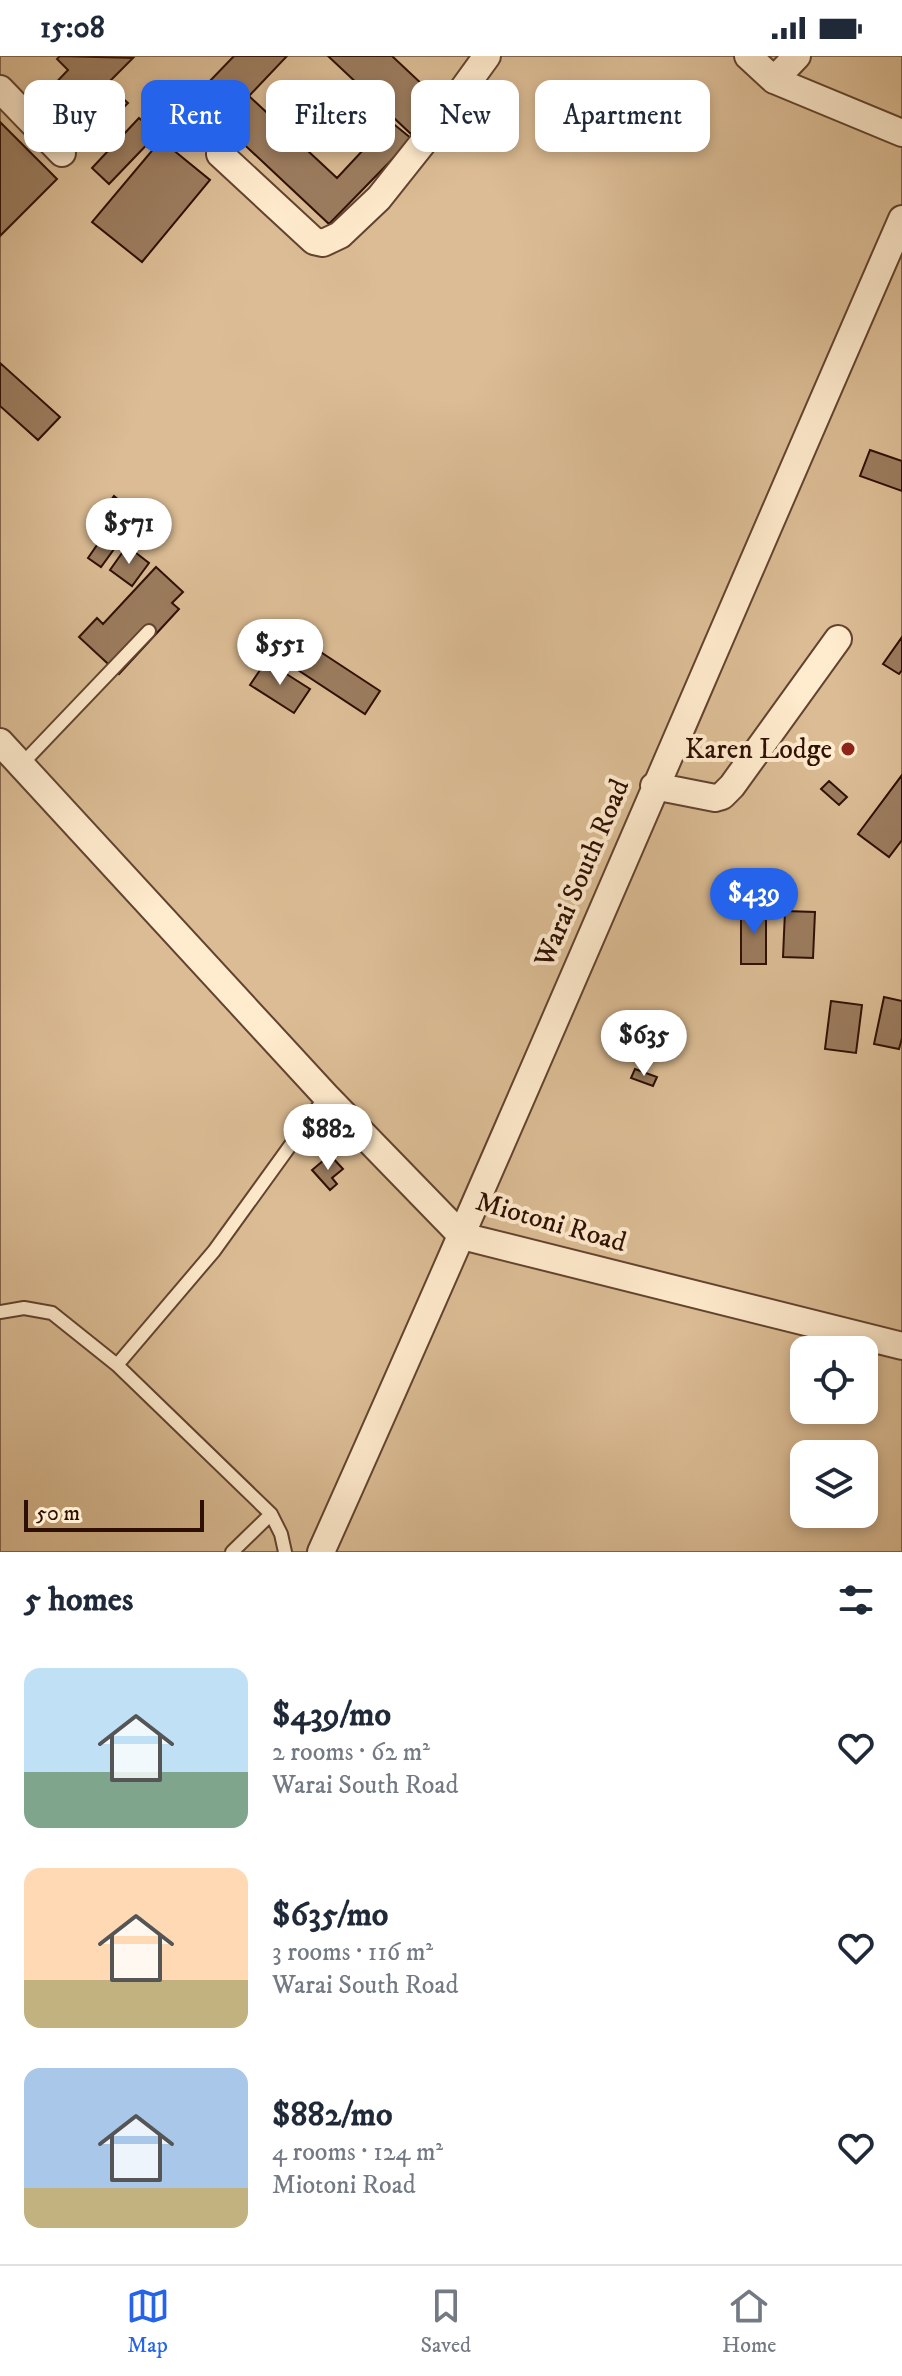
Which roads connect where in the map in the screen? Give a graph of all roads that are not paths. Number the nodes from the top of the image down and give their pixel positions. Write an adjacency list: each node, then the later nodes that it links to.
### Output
1 (487, 56): 8 (street)
2 (748, 56): 4 (street)
3 (797, 56): 4 (street)
4 (774, 80): 6 (street)
5 (0, 89): 7 (street)
6 (902, 133)
7 (62, 153)
8 (220, 154)
9 (902, 219): 14 (street, Warai South Road)
10 (149, 631): 13 (lane)
11 (838, 639): 14 (street)
12 (0, 742): 13 (street, Miotoni Road)
13 (21, 765): 15 (street, Miotoni Road)
14 (654, 786): 16 (street, Warai South Road)
15 (326, 1096): 16 (street, Miotoni Road); 19 (lane)
16 (462, 1236): 18 (street, Miotoni Road); 23 (street, Warai South Road)
17 (0, 1312): 19 (lane)
18 (902, 1346)
19 (117, 1365): 20 (lane)
20 (271, 1514): 21 (lane); 22 (lane)
21 (232, 1552)
22 (285, 1552)
23 (321, 1552)

